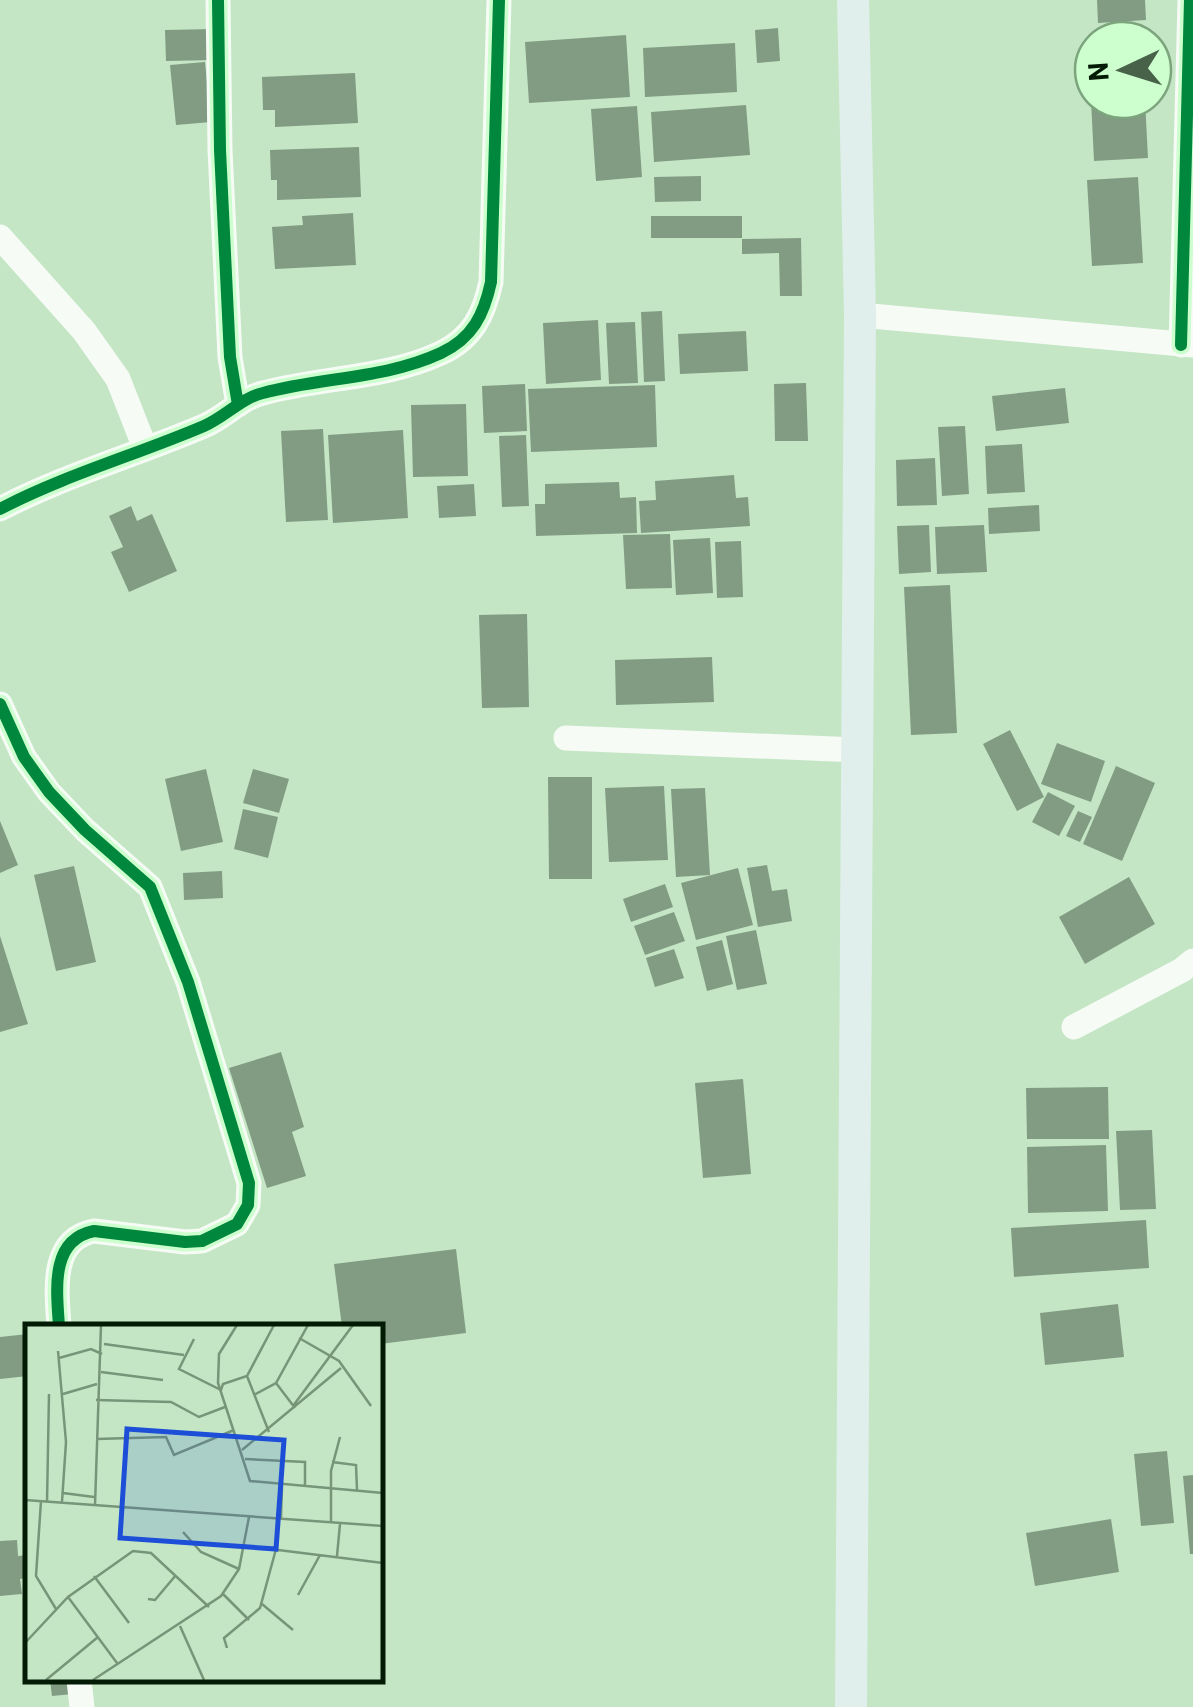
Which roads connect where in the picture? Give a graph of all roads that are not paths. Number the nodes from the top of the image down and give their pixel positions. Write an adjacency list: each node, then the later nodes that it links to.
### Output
1 (218, 0): 8 (street)
2 (499, 0): 8 (street)
3 (853, 0): 6 (main road)
4 (1190, 0): 7 (street)
5 (0, 237): 9 (street)
6 (860, 315): 7 (street); 13 (main road)
7 (1187, 345)
8 (238, 404): 9 (street)
9 (145, 448): 10 (street)
10 (0, 509)
11 (0, 704): 16 (street)
12 (566, 738): 13 (street)
13 (858, 750): 19 (main road)
14 (1193, 961): 15 (street)
15 (1074, 1027)
16 (59, 1324)
17 (79, 1682): 18 (street)
18 (82, 1707)
19 (851, 1707)

